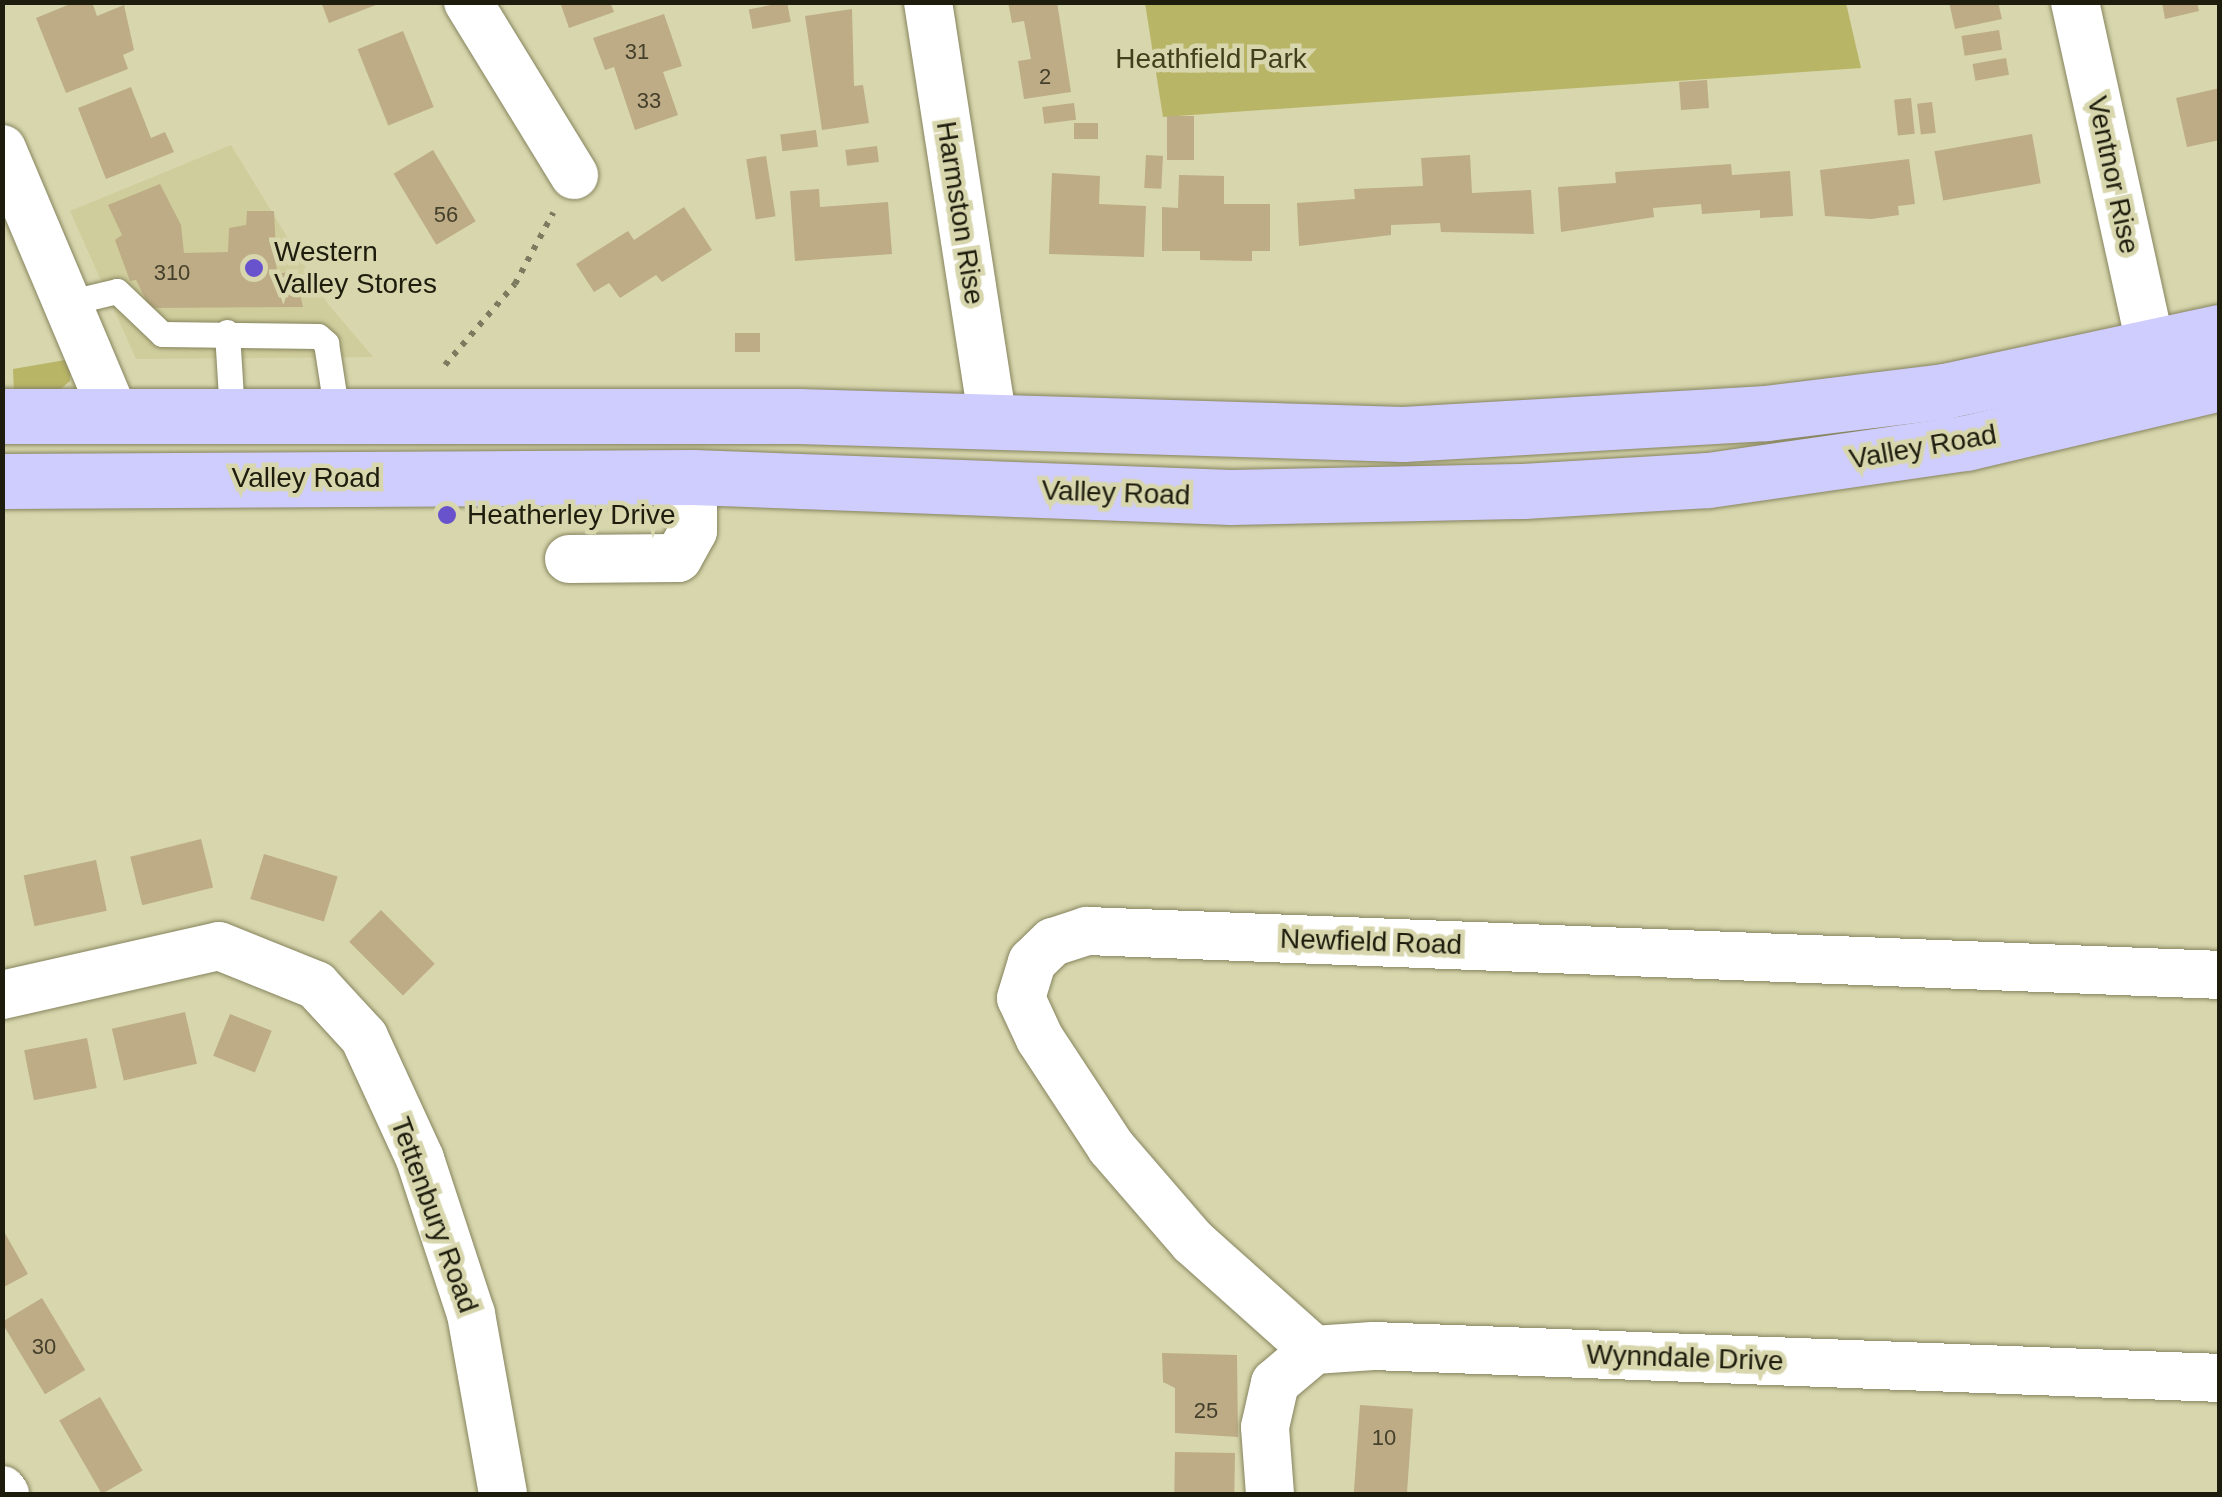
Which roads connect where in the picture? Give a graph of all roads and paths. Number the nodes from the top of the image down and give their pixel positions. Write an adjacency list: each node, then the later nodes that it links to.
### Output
1 (468, 2): 5 (street)
2 (928, 2): 16 (street, Harmston Rise)
3 (2075, 2): 9 (street, Ventnor Rise)
4 (2, 150): 6 (street)
5 (574, 175): 10 (path)
6 (67, 304): 7 (lane); 15 (street)
7 (227, 332): 12 (lane); 13 (lane)
8 (2220, 332): 9 (highway, Valley Road)
9 (2151, 348): 16 (highway, Valley Road)
10 (438, 374)
11 (2220, 383): 17 (highway, Valley Road)
12 (232, 414): 13 (highway, Valley Road); 15 (highway, Valley Road)
13 (337, 414): 16 (highway, Valley Road)
14 (2, 416): 15 (highway, Valley Road)
15 (115, 417)
16 (993, 423)
17 (693, 477): 18 (highway, Valley Road); 19 (street)
18 (2, 481)
19 (569, 559)
20 (2220, 976): 22 (street, Newfield Road)
21 (2, 994): 24 (street, Tettenbury Road)
22 (1314, 1350): 23 (street, Wynndale Drive); 25 (street)
23 (2220, 1378)
24 (503, 1494)
25 (1270, 1494)

